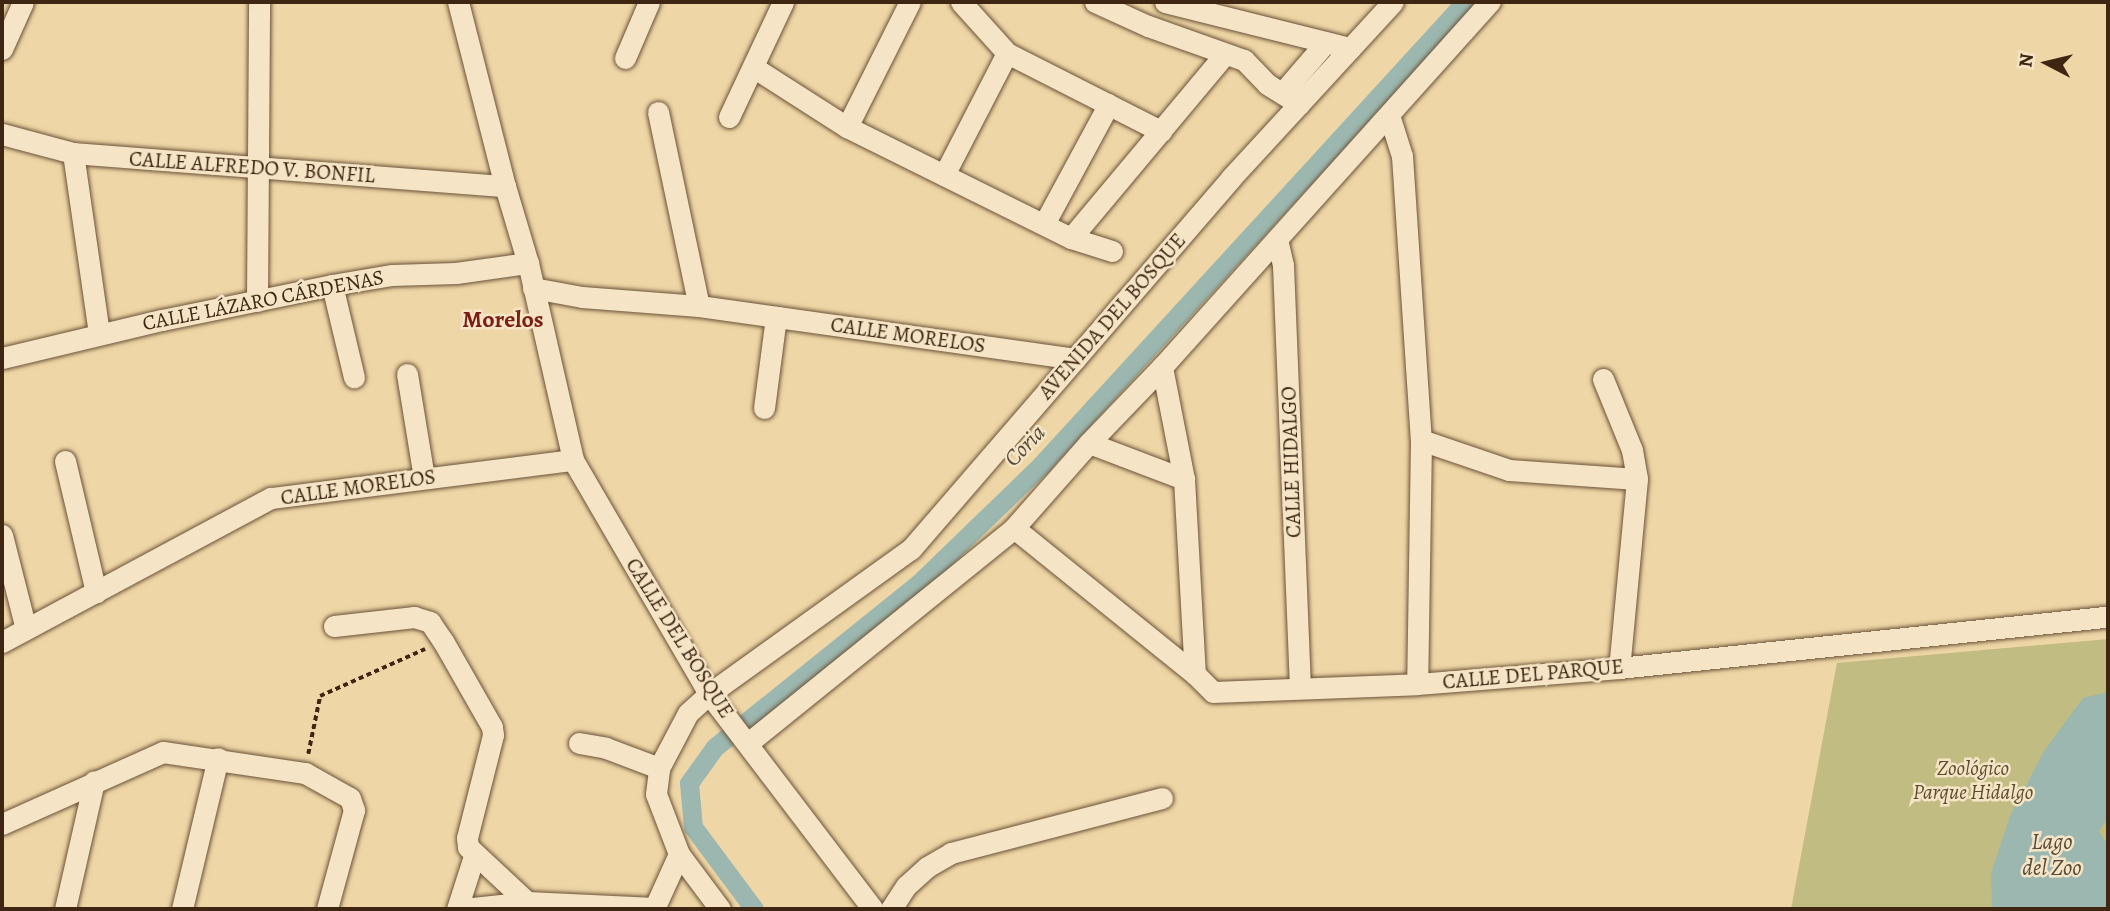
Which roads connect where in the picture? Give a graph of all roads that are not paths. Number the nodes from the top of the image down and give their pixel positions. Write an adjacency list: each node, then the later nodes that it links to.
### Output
1 (23, 2): 15 (street)
2 (259, 2): 29 (street)
3 (458, 2): 31 (street)
4 (649, 2): 18 (street)
5 (783, 2): 19 (street)
6 (910, 2): 25 (street)
7 (961, 2): 16 (street)
8 (1095, 2): 12 (street)
9 (1164, 2): 12 (street); 13 (street)
10 (1393, 2): 14 (street, AVENIDA DEL BOSQUE)
11 (1490, 2): 23 (street)
12 (1148, 26): 17 (street)
13 (1326, 42): 14 (street); 20 (street)
14 (1350, 48): 20 (street, AVENIDA DEL BOSQUE)
15 (2, 49)
16 (1007, 54): 21 (street); 30 (street)
17 (1224, 55): 20 (street); 26 (street)
18 (625, 58)
19 (752, 67): 24 (street); 25 (street)
20 (1290, 98): 44 (street, AVENIDA DEL BOSQUE)
21 (1109, 104): 26 (street); 32 (street)
22 (658, 112): 40 (street)
23 (1389, 115): 34 (street); 50 (street)
24 (729, 117)
25 (847, 127): 30 (street)
26 (1161, 131): 33 (street)
27 (2, 134): 28 (street, CALLE ALFREDO V. BONFIL)
28 (73, 153): 29 (street, CALLE ALFREDO V. BONFIL); 42 (street)
29 (257, 168): 31 (street, CALLE ALFREDO V. BONFIL); 39 (street)
30 (944, 175): 32 (street)
31 (505, 186): 36 (street)
32 (1044, 224): 33 (street)
33 (1071, 238): 35 (street)
34 (1277, 239): 45 (street); 67 (street, CALLE HIDALGO)
35 (1112, 251)
36 (528, 263): 37 (street, CALLE LÁZARO CÁRDENAS); 38 (street)
37 (332, 285): 39 (street, CALLE LÁZARO CÁRDENAS); 47 (street)
38 (533, 288): 40 (street, CALLE MORELOS); 52 (street)
39 (257, 301): 42 (street, CALLE LÁZARO CÁRDENAS)
40 (699, 306): 41 (street, CALLE MORELOS)
41 (776, 317): 44 (street, CALLE MORELOS); 49 (street)
42 (99, 334): 43 (street, CALLE LÁZARO CÁRDENAS)
43 (2, 358)
44 (1075, 359): 68 (street, AVENIDA DEL BOSQUE)
45 (1163, 368): 51 (street); 55 (street)
46 (407, 374): 54 (street)
47 (354, 377)
48 (1602, 379): 56 (street)
49 (764, 408)
50 (1421, 440): 56 (street); 66 (street)
51 (1089, 443): 55 (street); 57 (street)
52 (573, 460): 54 (street, CALLE MORELOS); 68 (street, CALLE DEL BOSQUE)
53 (65, 461): 59 (street)
54 (424, 478): 59 (street, CALLE MORELOS)
55 (1184, 479): 65 (street)
56 (1637, 479): 64 (street)
57 (1014, 528): 65 (street, CALLE DEL PARQUE); 69 (street)
58 (2, 535): 62 (street)
59 (96, 592): 62 (street, CALLE MORELOS)
60 (2108, 617): 64 (street, CALLE DEL PARQUE)
61 (334, 626): 77 (street)
62 (26, 629): 63 (street, CALLE MORELOS)
63 (2, 642)
64 (1619, 668): 66 (street, CALLE DEL PARQUE)
65 (1195, 674): 67 (street, CALLE DEL PARQUE)
66 (1417, 684): 67 (street, CALLE DEL PARQUE)
67 (1300, 686)
68 (709, 694): 69 (street, CALLE DEL BOSQUE); 72 (street, AVENIDA DEL BOSQUE)
69 (744, 738): 86 (street, CALLE DEL BOSQUE)
70 (579, 743): 72 (street)
71 (218, 758): 73 (street); 80 (street); 81 (street)
72 (659, 768): 76 (street, AVENIDA DEL BOSQUE)
73 (94, 781): 75 (street); 79 (street)
74 (1162, 798): 87 (street)
75 (2, 824)
76 (679, 854): 84 (street); 85 (street)
77 (474, 856): 78 (street); 82 (street)
78 (527, 902): 83 (street); 84 (street)
79 (65, 909)
80 (182, 909)
81 (327, 909)
82 (457, 909)
83 (463, 909)
84 (655, 909)
85 (720, 909)
86 (873, 909)
87 (891, 909)

